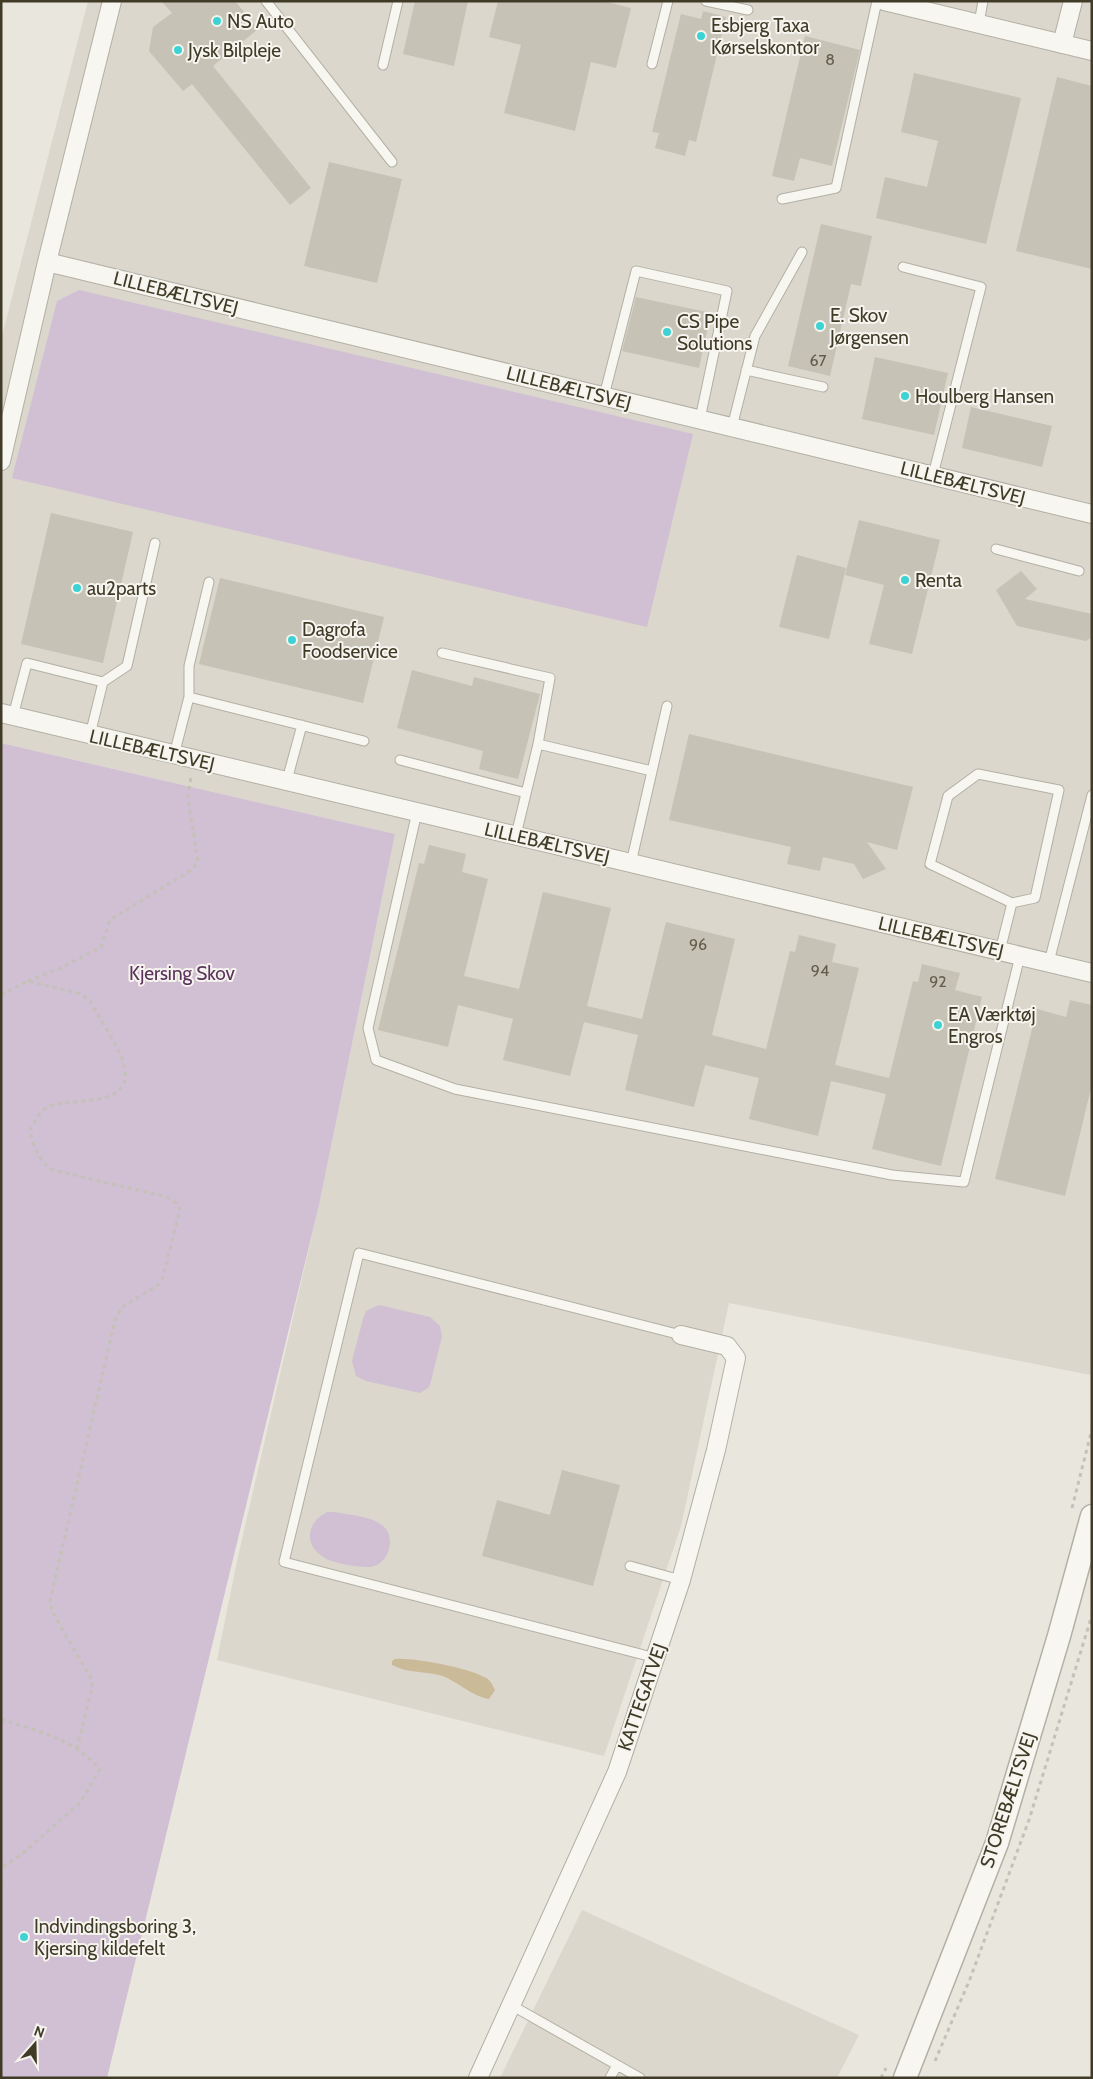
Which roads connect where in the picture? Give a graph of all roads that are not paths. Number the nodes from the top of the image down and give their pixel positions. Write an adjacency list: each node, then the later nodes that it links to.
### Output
1 (112, 1): 19 (street)
2 (266, 1): 16 (lane)
3 (398, 1): 15 (lane)
4 (668, 1): 14 (lane)
5 (706, 1): 10 (lane)
6 (877, 1): 17 (lane)
7 (884, 1): 11 (street)
8 (983, 1): 11 (lane)
9 (1073, 1): 12 (street)
10 (748, 10)
11 (978, 23): 12 (street)
12 (1062, 44): 13 (street)
13 (1092, 52)
14 (652, 64)
15 (383, 65)
16 (392, 162)
17 (782, 199)
18 (802, 252): 21 (lane)
19 (47, 262): 23 (street, LILLEBÆLTSVEJ); 26 (street)
20 (903, 267): 27 (lane)
21 (746, 370): 22 (lane); 25 (lane)
22 (823, 387)
23 (604, 396): 24 (street, LILLEBÆLTSVEJ); 24 (lane)
24 (700, 419): 25 (street, LILLEBÆLTSVEJ)
25 (732, 427): 27 (street, LILLEBÆLTSVEJ)
26 (1, 461)
27 (933, 476): 28 (street, LILLEBÆLTSVEJ)
28 (1092, 514)
29 (155, 543): 34 (lane)
30 (996, 549): 31 (lane)
31 (1078, 571)
32 (209, 582): 35 (lane)
33 (442, 653): 41 (lane)
34 (103, 682): 37 (lane); 39 (lane)
35 (189, 696): 38 (lane); 42 (lane)
36 (667, 706): 44 (lane)
37 (7, 715): 39 (street, LILLEBÆLTSVEJ)
38 (302, 725): 40 (lane); 45 (lane)
39 (90, 735): 42 (street, LILLEBÆLTSVEJ)
40 (364, 741)
41 (538, 744): 44 (lane); 46 (lane)
42 (174, 755): 45 (street, LILLEBÆLTSVEJ)
43 (400, 760): 46 (lane)
44 (652, 771): 50 (lane)
45 (287, 780): 48 (street, LILLEBÆLTSVEJ)
46 (526, 793): 49 (lane)
47 (1092, 795): 54 (lane)
48 (417, 812): 49 (street, LILLEBÆLTSVEJ); 53 (lane)
49 (516, 835): 50 (street, LILLEBÆLTSVEJ)
50 (631, 863): 52 (street, LILLEBÆLTSVEJ)
51 (1012, 903): 51 (lane); 52 (lane)
52 (1000, 951): 53 (street, LILLEBÆLTSVEJ)
53 (1020, 956): 54 (street, LILLEBÆLTSVEJ)
54 (1049, 962): 55 (street, LILLEBÆLTSVEJ)
55 (1092, 973)
56 (681, 1334): 59 (street, KATTEGATVEJ); 60 (lane)
57 (1081, 1515): 66 (street, STOREBÆLTSVEJ)
58 (630, 1566): 59 (lane)
59 (681, 1580): 60 (street, KATTEGATVEJ)
60 (656, 1658): 61 (street, KATTEGATVEJ)
61 (511, 2005): 62 (lane); 63 (street, KATTEGATVEJ)
62 (617, 2064): 64 (lane); 65 (lane)
63 (478, 2078)
64 (610, 2078)
65 (640, 2078)
66 (905, 2078)

